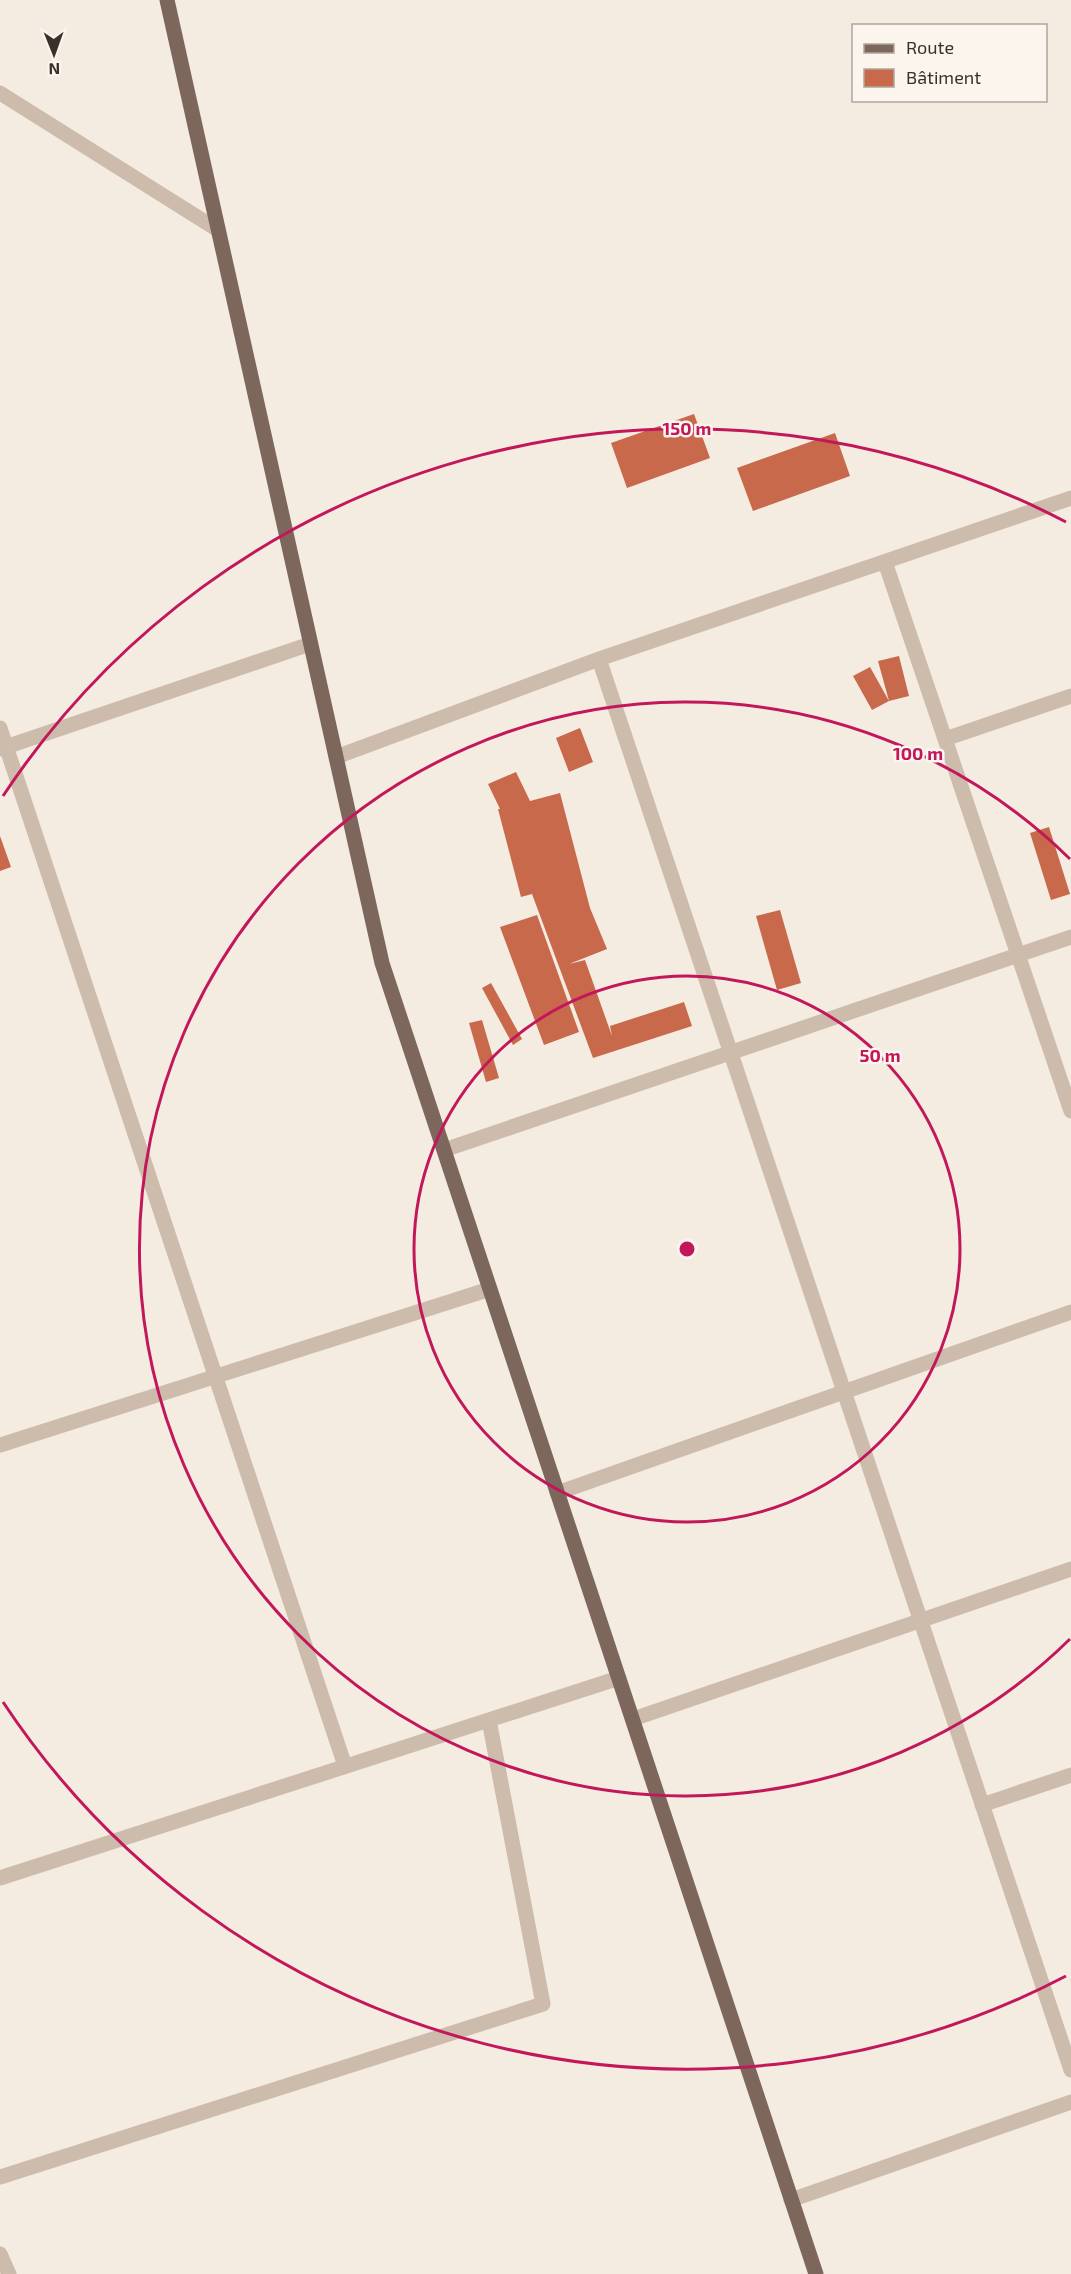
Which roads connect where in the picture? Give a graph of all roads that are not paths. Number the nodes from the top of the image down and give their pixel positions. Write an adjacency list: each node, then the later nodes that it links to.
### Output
1 (167, 0): 3 (main road)
2 (0, 93): 3 (street)
3 (218, 230): 6 (main road)
4 (1071, 498): 5 (street)
5 (885, 562): 7 (street); 10 (street)
6 (310, 644): 11 (street); 12 (main road)
7 (599, 659): 12 (street); 15 (street)
8 (1071, 696): 10 (street)
9 (0, 728): 11 (street)
10 (945, 739): 14 (street)
11 (3, 748): 20 (street)
12 (336, 757): 17 (main road)
13 (1071, 937): 14 (street)
14 (1018, 955): 15 (street); 16 (street)
15 (730, 1052): 17 (street); 21 (street)
16 (1071, 1111)
17 (444, 1150): 18 (main road)
18 (490, 1289): 20 (street); 23 (main road)
19 (1071, 1312): 21 (street)
20 (216, 1377): 22 (street); 29 (street)
21 (844, 1392): 23 (street); 25 (street)
22 (0, 1446)
23 (557, 1493): 26 (main road)
24 (1071, 1569): 25 (street)
25 (921, 1620): 27 (street); 31 (street)
26 (619, 1678): 27 (main road); 28 (street)
27 (633, 1719): 36 (main road)
28 (489, 1720): 29 (street); 35 (street)
29 (345, 1766): 32 (street)
30 (1071, 1775): 31 (street)
31 (982, 1805): 33 (street)
32 (0, 1878)
33 (1071, 2070)
34 (1071, 2102): 36 (street)
35 (0, 2177)
36 (791, 2200): 39 (main road)
37 (0, 2254): 38 (street)
38 (9, 2274)
39 (816, 2274)

